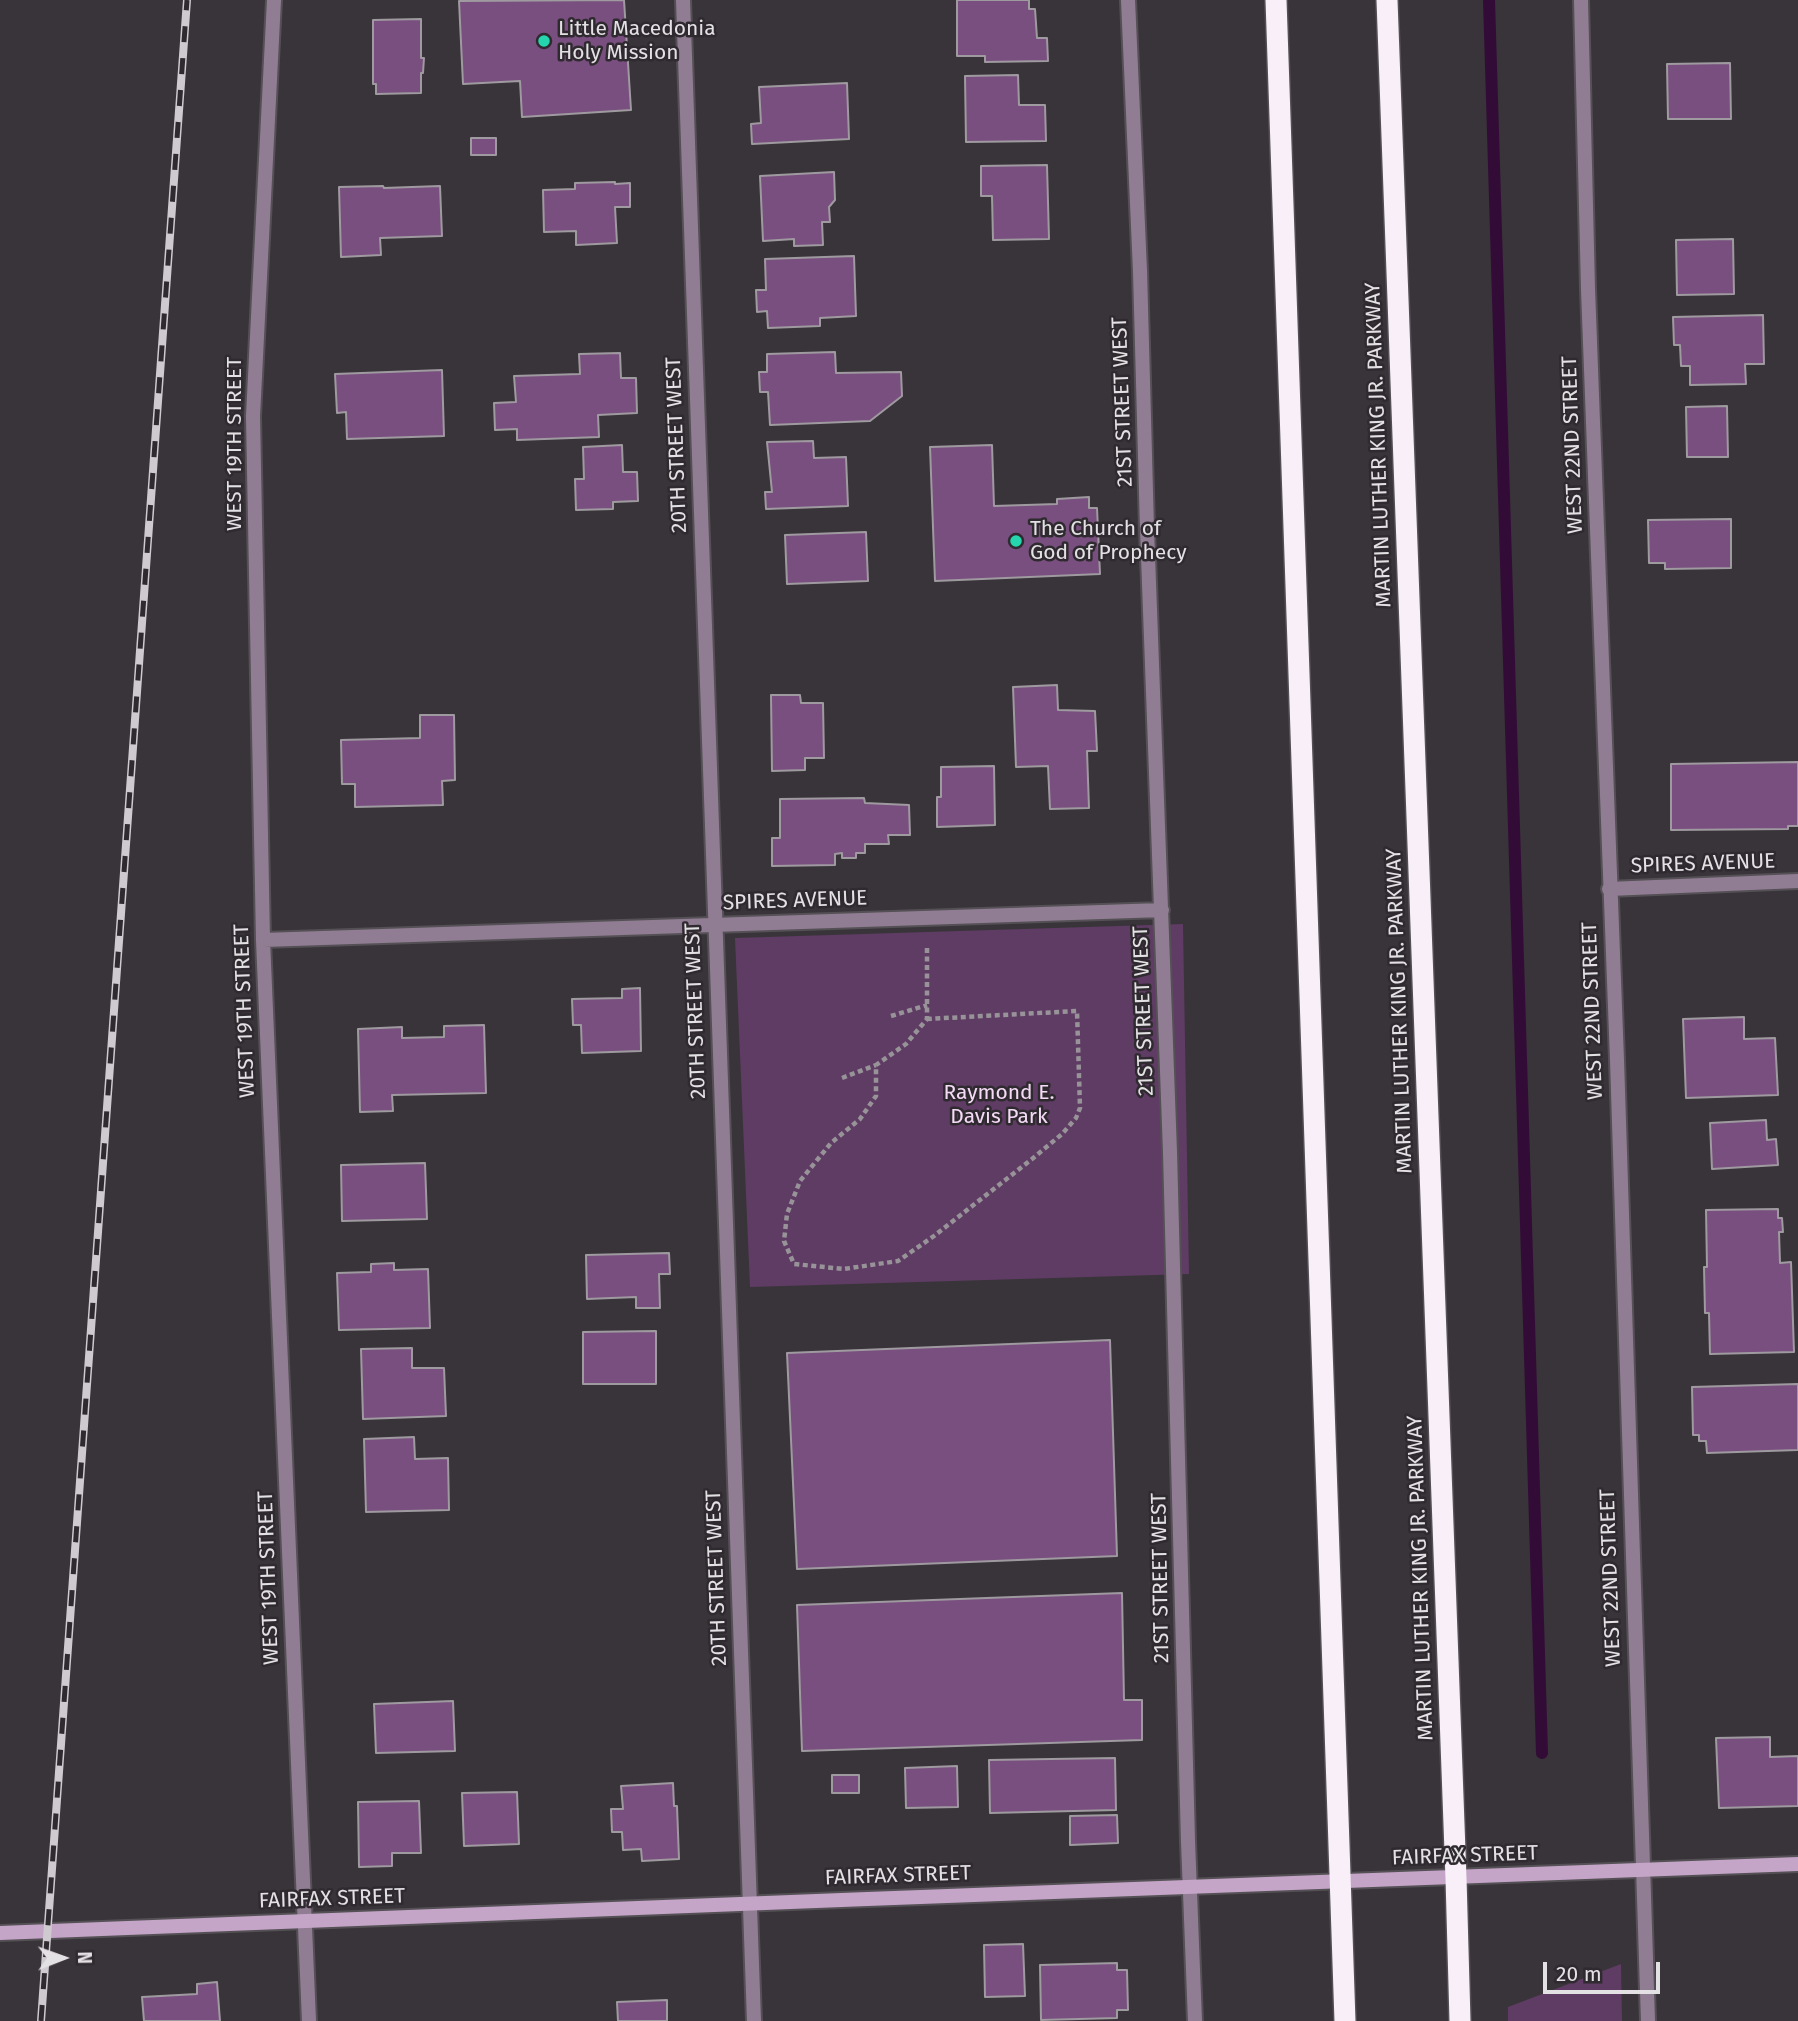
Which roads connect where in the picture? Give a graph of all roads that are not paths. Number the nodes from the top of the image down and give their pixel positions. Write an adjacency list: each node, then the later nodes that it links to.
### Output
1 (274, 0): 11 (street, WEST 19TH STREET)
2 (683, 0): 10 (street, 20TH STREET WEST)
3 (1128, 0): 9 (street, 21ST STREET WEST)
4 (1276, 0): 15 (highway)
5 (1387, 0): 14 (highway, MARTIN LUTHER KING JR. PARKWAY)
6 (1581, 0): 8 (street, WEST 22ND STREET)
7 (1798, 881): 8 (street, SPIRES AVENUE)
8 (1609, 889): 13 (street, WEST 22ND STREET)
9 (1162, 910): 10 (street, SPIRES AVENUE); 16 (street, 21ST STREET WEST)
10 (714, 925): 11 (street, SPIRES AVENUE); 17 (street, 20TH STREET WEST)
11 (263, 940): 18 (street, WEST 19TH STREET)
12 (1798, 1864): 13 (street, FAIRFAX STREET)
13 (1641, 1870): 14 (street, FAIRFAX STREET); 25 (street, WEST 22ND STREET)
14 (1456, 1878): 15 (street, FAIRFAX STREET); 24 (highway, MARTIN LUTHER KING JR. PARKWAY)
15 (1341, 1880): 16 (street, FAIRFAX STREET); 23 (highway)
16 (1190, 1885): 17 (street, FAIRFAX STREET); 22 (street, 21ST STREET WEST)
17 (749, 1903): 18 (street, FAIRFAX STREET); 21 (street, 20TH STREET WEST)
18 (304, 1921): 19 (street, FAIRFAX STREET); 20 (street, WEST 19TH STREET)
19 (0, 1933)
20 (309, 2021)
21 (754, 2021)
22 (1195, 2021)
23 (1345, 2021)
24 (1460, 2021)
25 (1648, 2021)

